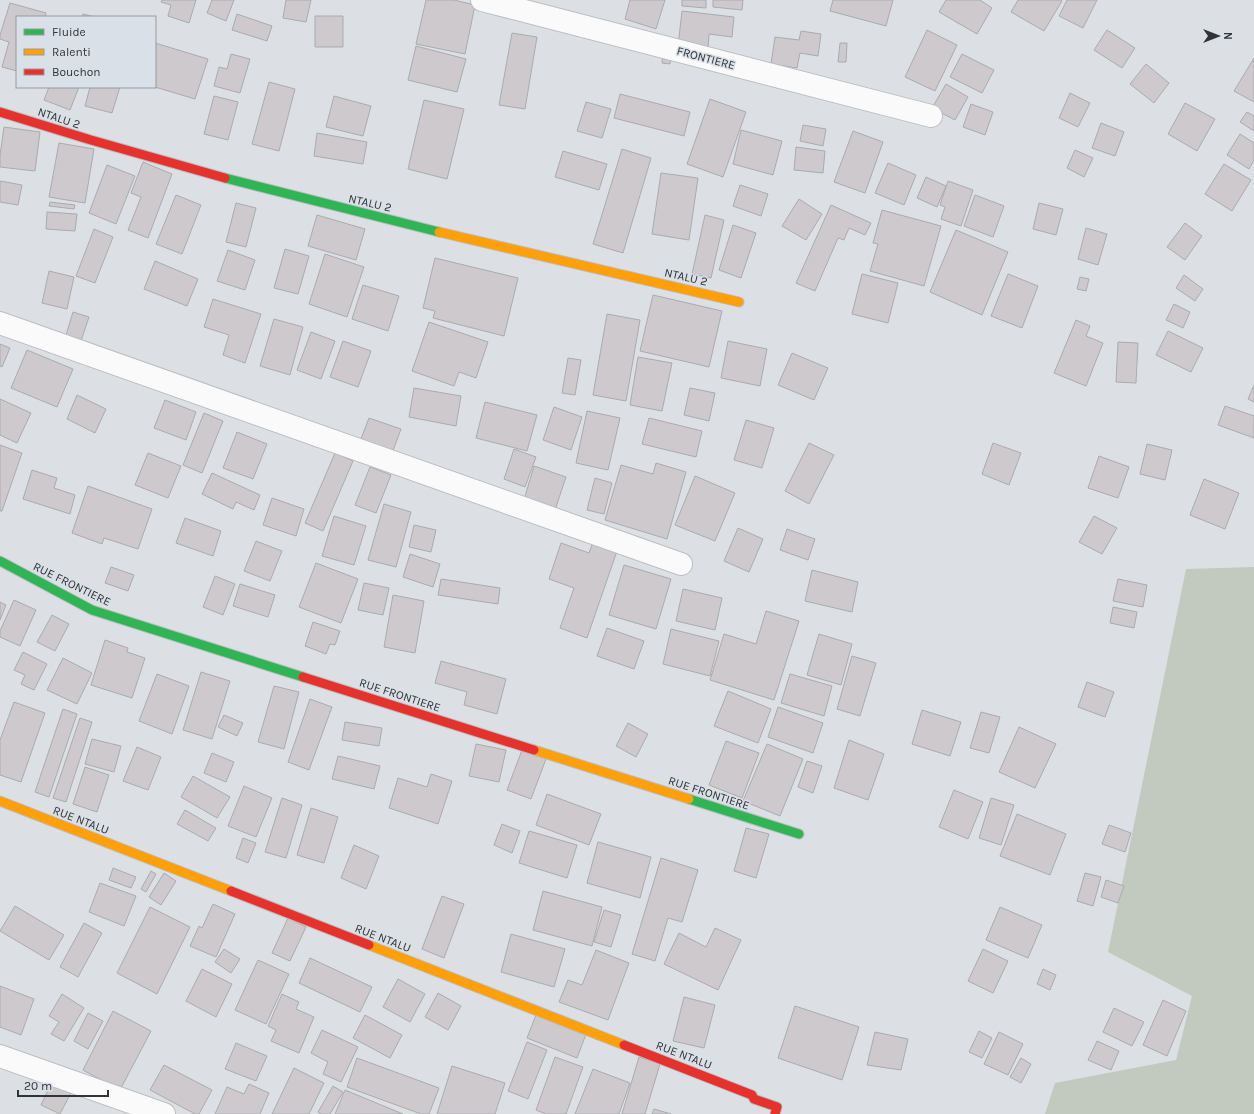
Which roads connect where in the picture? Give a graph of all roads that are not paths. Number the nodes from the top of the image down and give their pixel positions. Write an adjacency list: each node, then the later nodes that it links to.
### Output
1 (482, 0): 3 (street, FRONTIERE)
2 (0, 112): 4 (street, NTALU 2)
3 (931, 116)
4 (739, 302)
5 (0, 323): 7 (street)
6 (0, 562): 9 (street, RUE FRONTIERE)
7 (681, 564)
8 (0, 801): 12 (street, RUE NTALU)
9 (799, 834)
10 (0, 1056): 11 (street)
11 (164, 1114)
12 (775, 1114)

